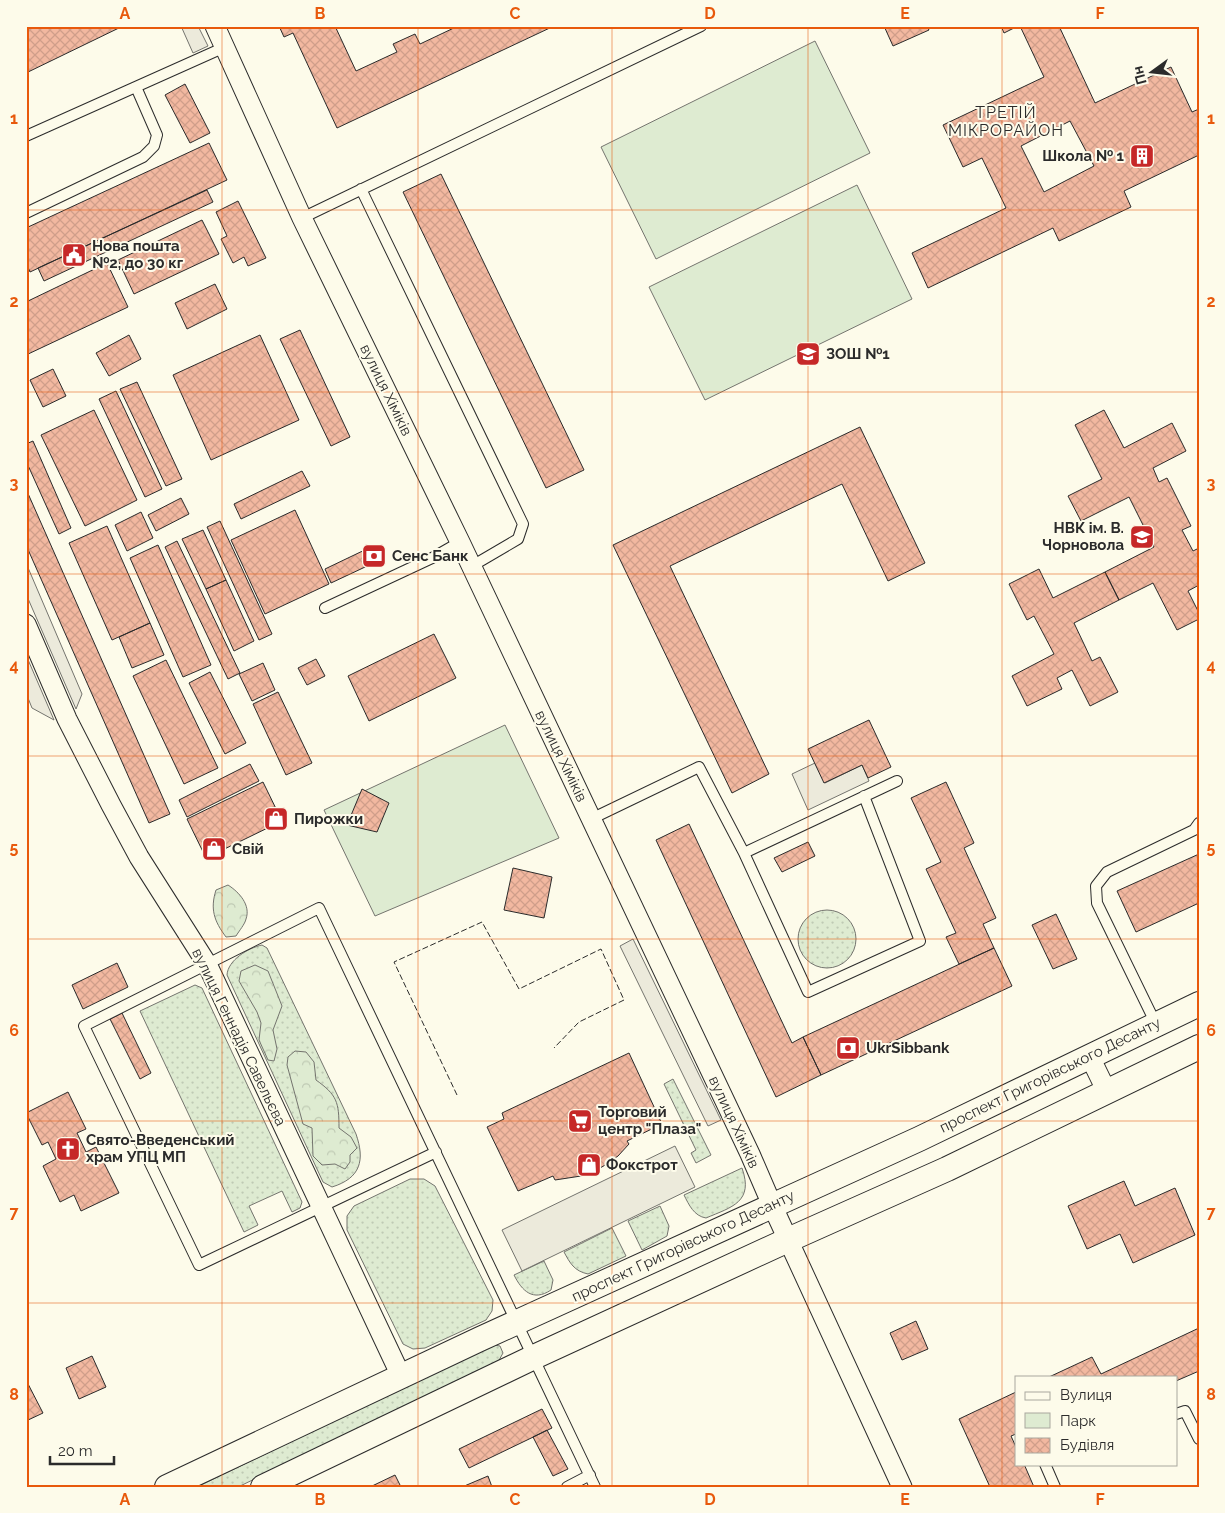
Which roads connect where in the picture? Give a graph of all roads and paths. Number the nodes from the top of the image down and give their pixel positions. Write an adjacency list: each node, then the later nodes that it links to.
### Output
1 (215, 26): 3 (street, вулиця Хіміків)
2 (701, 26): 6 (lane)
3 (225, 47): 4 (lane); 8 (street, вулиця Хіміків)
4 (136, 87): 5 (lane); 7 (lane)
5 (26, 136)
6 (361, 189): 8 (lane); 10 (lane)
7 (26, 212)
8 (302, 218): 9 (street, вулиця Хіміків)
9 (460, 542): 10 (street, вулиця Хіміків); 11 (lane)
10 (472, 566): 15 (street, вулиця Хіміків)
11 (325, 608)
12 (26, 624): 18 (street, вулиця Геннадія Савельєва)
13 (897, 781): 14 (lane)
14 (864, 796): 17 (lane); 17 (lane)
15 (591, 819): 17 (lane); 25 (street, вулиця Хіміків)
16 (1199, 823): 20 (lane)
17 (744, 854)
18 (207, 964): 24 (lane); 26 (street, вулиця Геннадія Савельєва); 26 (lane)
19 (1199, 1004): 20 (street, проспект Григорівського Десанту)
20 (1156, 1024): 22 (street, проспект Григорівського Десанту)
21 (1199, 1048): 23 (street)
22 (1090, 1057): 23 (street); 25 (street, проспект Григорівського Десанту)
23 (1107, 1092): 27 (street)
24 (436, 1152): 26 (lane); 28 (lane)
25 (772, 1205): 27 (street, вулиця Хіміків); 28 (street, проспект Григорівського Десанту)
26 (321, 1207): 30 (street, вулиця Геннадія Савельєва)
27 (788, 1240): 29 (street); 39 (street, вулиця Хіміків)
28 (518, 1322): 29 (lane); 30 (street, проспект Григорівського Десанту)
29 (534, 1357): 34 (lane); 36 (street)
30 (401, 1376): 35 (street, проспект Григорівського Десанту)
31 (1178, 1413): 32 (lane)
32 (1199, 1438)
33 (1046, 1466): 40 (lane)
34 (590, 1475): 37 (lane); 38 (lane)
35 (167, 1487)
36 (263, 1487)
37 (567, 1487)
38 (596, 1487)
39 (902, 1487)
40 (1055, 1487)

